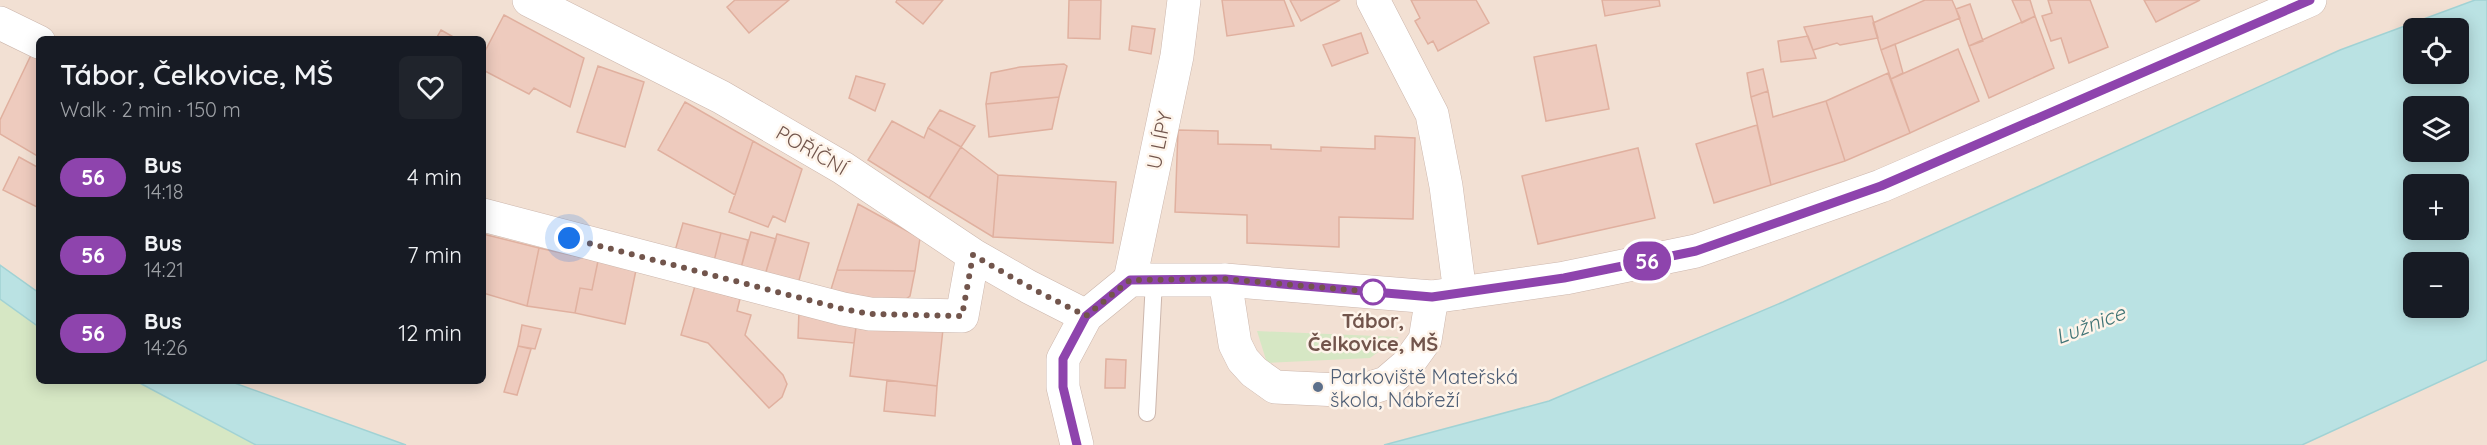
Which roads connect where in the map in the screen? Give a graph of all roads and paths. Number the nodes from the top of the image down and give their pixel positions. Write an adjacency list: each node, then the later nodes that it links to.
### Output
1 (529, 0): 8 (street, POŘÍČNÍ)
2 (1184, 0): 10 (street, U LÍPY)
3 (1373, 0): 11 (street)
4 (2310, 0): 11 (street)
5 (0, 23): 6 (street)
6 (36, 41)
7 (486, 216): 8 (street)
8 (973, 255): 12 (street, POŘÍČNÍ)
9 (1225, 279): 10 (street); 11 (street); 11 (street)
10 (1142, 280): 12 (street); 13 (lane)
11 (1446, 295)
12 (1086, 316): 14 (street)
13 (1147, 412)
14 (1077, 445)

